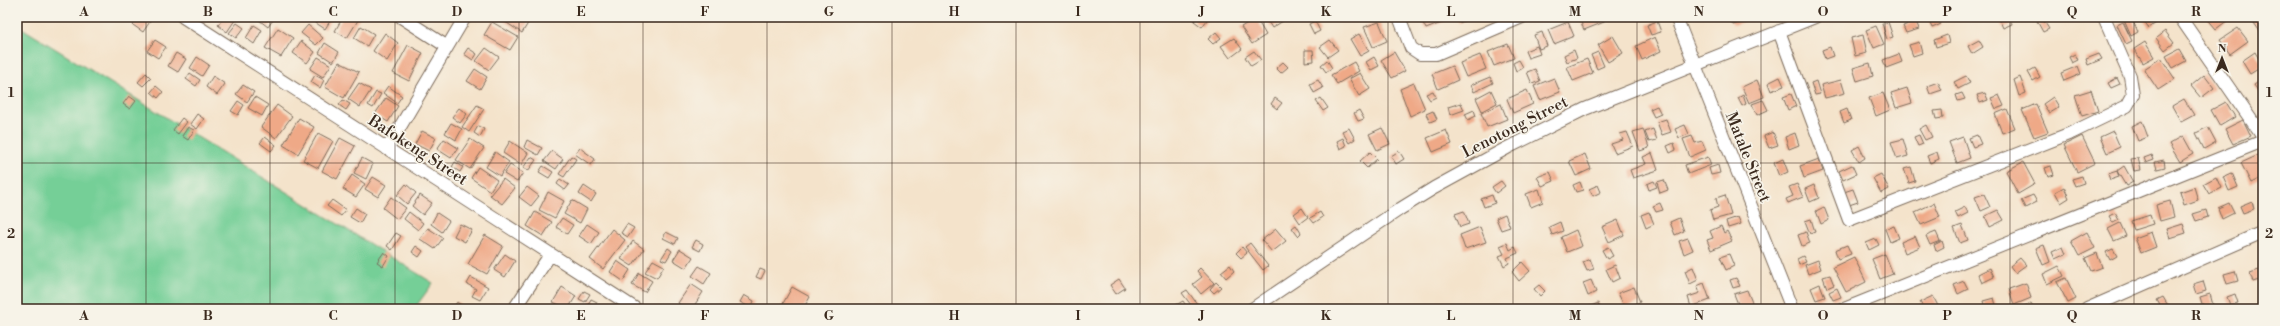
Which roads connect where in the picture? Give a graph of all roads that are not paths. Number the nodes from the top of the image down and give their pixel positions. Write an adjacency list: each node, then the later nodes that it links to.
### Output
1 (183, 17): 15 (street, Bafokeng Street)
2 (401, 17): 11 (street)
3 (465, 17): 11 (street)
4 (1398, 17): 5 (street)
5 (1522, 17)
6 (1676, 17): 12 (street, Matale Street)
7 (1814, 17): 10 (street, Lenotong Street)
8 (2104, 17): 10 (street)
9 (2180, 17): 13 (street)
10 (1780, 31): 12 (street, Lenotong Street)
11 (446, 46): 15 (street)
12 (1694, 64): 20 (street, Lenotong Street); 21 (street, Matale Street)
13 (2263, 137)
14 (2263, 141): 22 (street)
15 (387, 149): 17 (street, Bafokeng Street)
16 (2263, 232): 23 (street)
17 (550, 255): 18 (street); 19 (street, Bafokeng Street)
18 (514, 309)
19 (636, 309)
20 (1252, 309)
21 (1792, 309)
22 (1844, 309)
23 (2087, 309)

